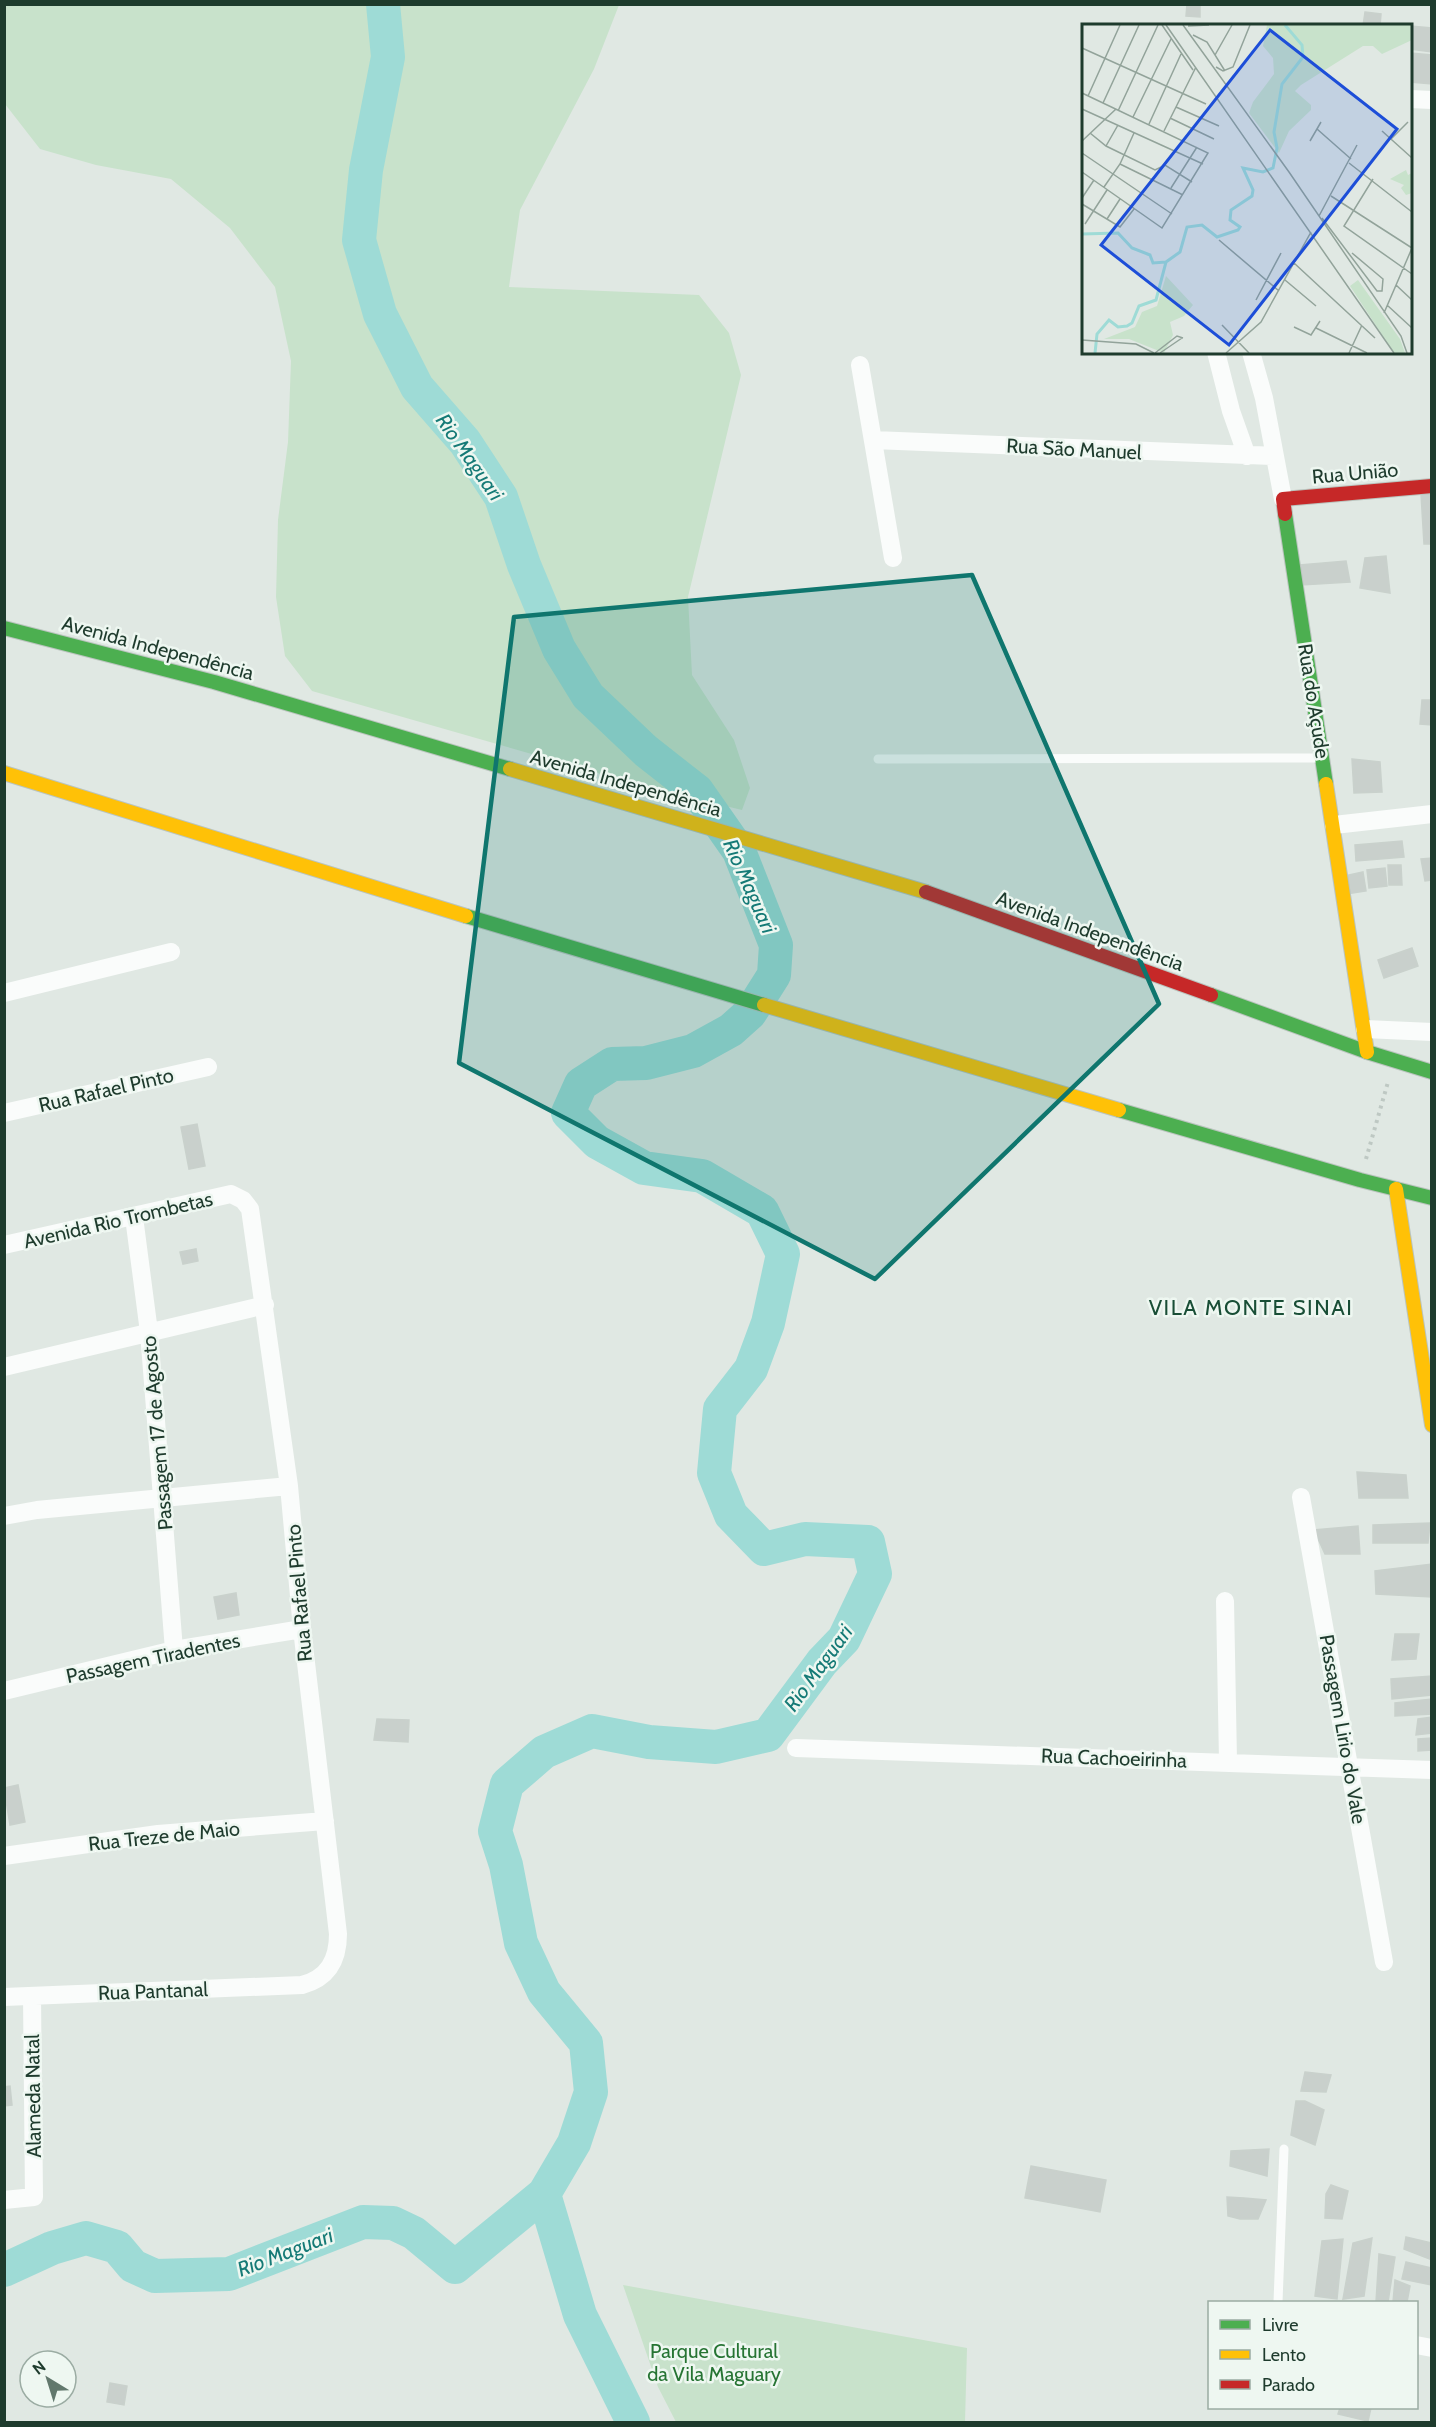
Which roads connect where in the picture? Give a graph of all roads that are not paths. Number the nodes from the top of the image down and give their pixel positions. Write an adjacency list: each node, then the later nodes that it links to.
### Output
1 (1412, 99): 2 (street)
2 (1431, 100)
3 (1217, 354): 7 (street)
4 (1251, 354): 8 (street, Rua do Açude)
5 (860, 365): 6 (street)
6 (873, 440): 7 (street, Rua São Manuel); 11 (street)
7 (1247, 456): 8 (street, Rua São Manuel)
8 (1275, 456): 10 (street, Rua do Açude)
9 (1431, 486): 10 (main road, Rua União)
10 (1283, 499): 13 (main road, Rua do Açude)
11 (893, 558)
12 (4, 628): 22 (main road, Avenida Independência)
13 (1322, 758): 14 (lane); 17 (main road, Rua do Açude)
14 (878, 759)
15 (4, 773): 26 (main road)
16 (1431, 813): 17 (street)
17 (1334, 825): 20 (main road, Rua do Açude)
18 (171, 952): 19 (street)
19 (4, 993)
20 (1365, 1029): 21 (street); 22 (main road, Rua do Açude)
21 (1431, 1032)
22 (1367, 1052): 24 (main road, Avenida Independência)
23 (208, 1067): 25 (street, Rua Rafael Pinto)
24 (1431, 1072)
25 (4, 1113)
26 (1396, 1189): 28 (main road); 34 (main road)
27 (231, 1194): 29 (street, Avenida Rio Trombetas); 31 (street, Rua Rafael Pinto)
28 (1431, 1198)
29 (135, 1217): 30 (street, Avenida Rio Trombetas); 32 (street, Passagem 17 de Agosto)
30 (4, 1245)
31 (265, 1305): 32 (street); 35 (street, Rua Rafael Pinto)
32 (149, 1332): 33 (street); 37 (street, Passagem 17 de Agosto)
33 (4, 1367)
34 (1431, 1425)
35 (290, 1486): 37 (street); 40 (street, Rua Rafael Pinto)
36 (1301, 1497): 45 (street, Passagem Lirio do Vale)
37 (163, 1500): 38 (street); 41 (street, Passagem 17 de Agosto)
38 (4, 1516)
39 (1225, 1601): 44 (street)
40 (302, 1629): 41 (street, Passagem Tiradentes); 47 (street, Rua Rafael Pinto)
41 (174, 1650): 42 (street, Passagem Tiradentes)
42 (4, 1691)
43 (796, 1748): 44 (street, Rua Cachoeirinha)
44 (1228, 1761): 45 (street, Rua Cachoeirinha)
45 (1350, 1765): 46 (street, Rua Cachoeirinha); 49 (street, Passagem Lirio do Vale)
46 (1431, 1770)
47 (325, 1821): 48 (street, Rua Treze de Maio); 50 (street, Rua Rafael Pinto)
48 (4, 1856)
49 (1384, 1962)
50 (302, 1985): 51 (street, Rua Pantanal)
51 (32, 1996): 52 (street, Rua Pantanal); 54 (street, Alameda Natal)
52 (4, 1997)
53 (1284, 2149): 55 (lane)
54 (4, 2200)
55 (1278, 2301)

